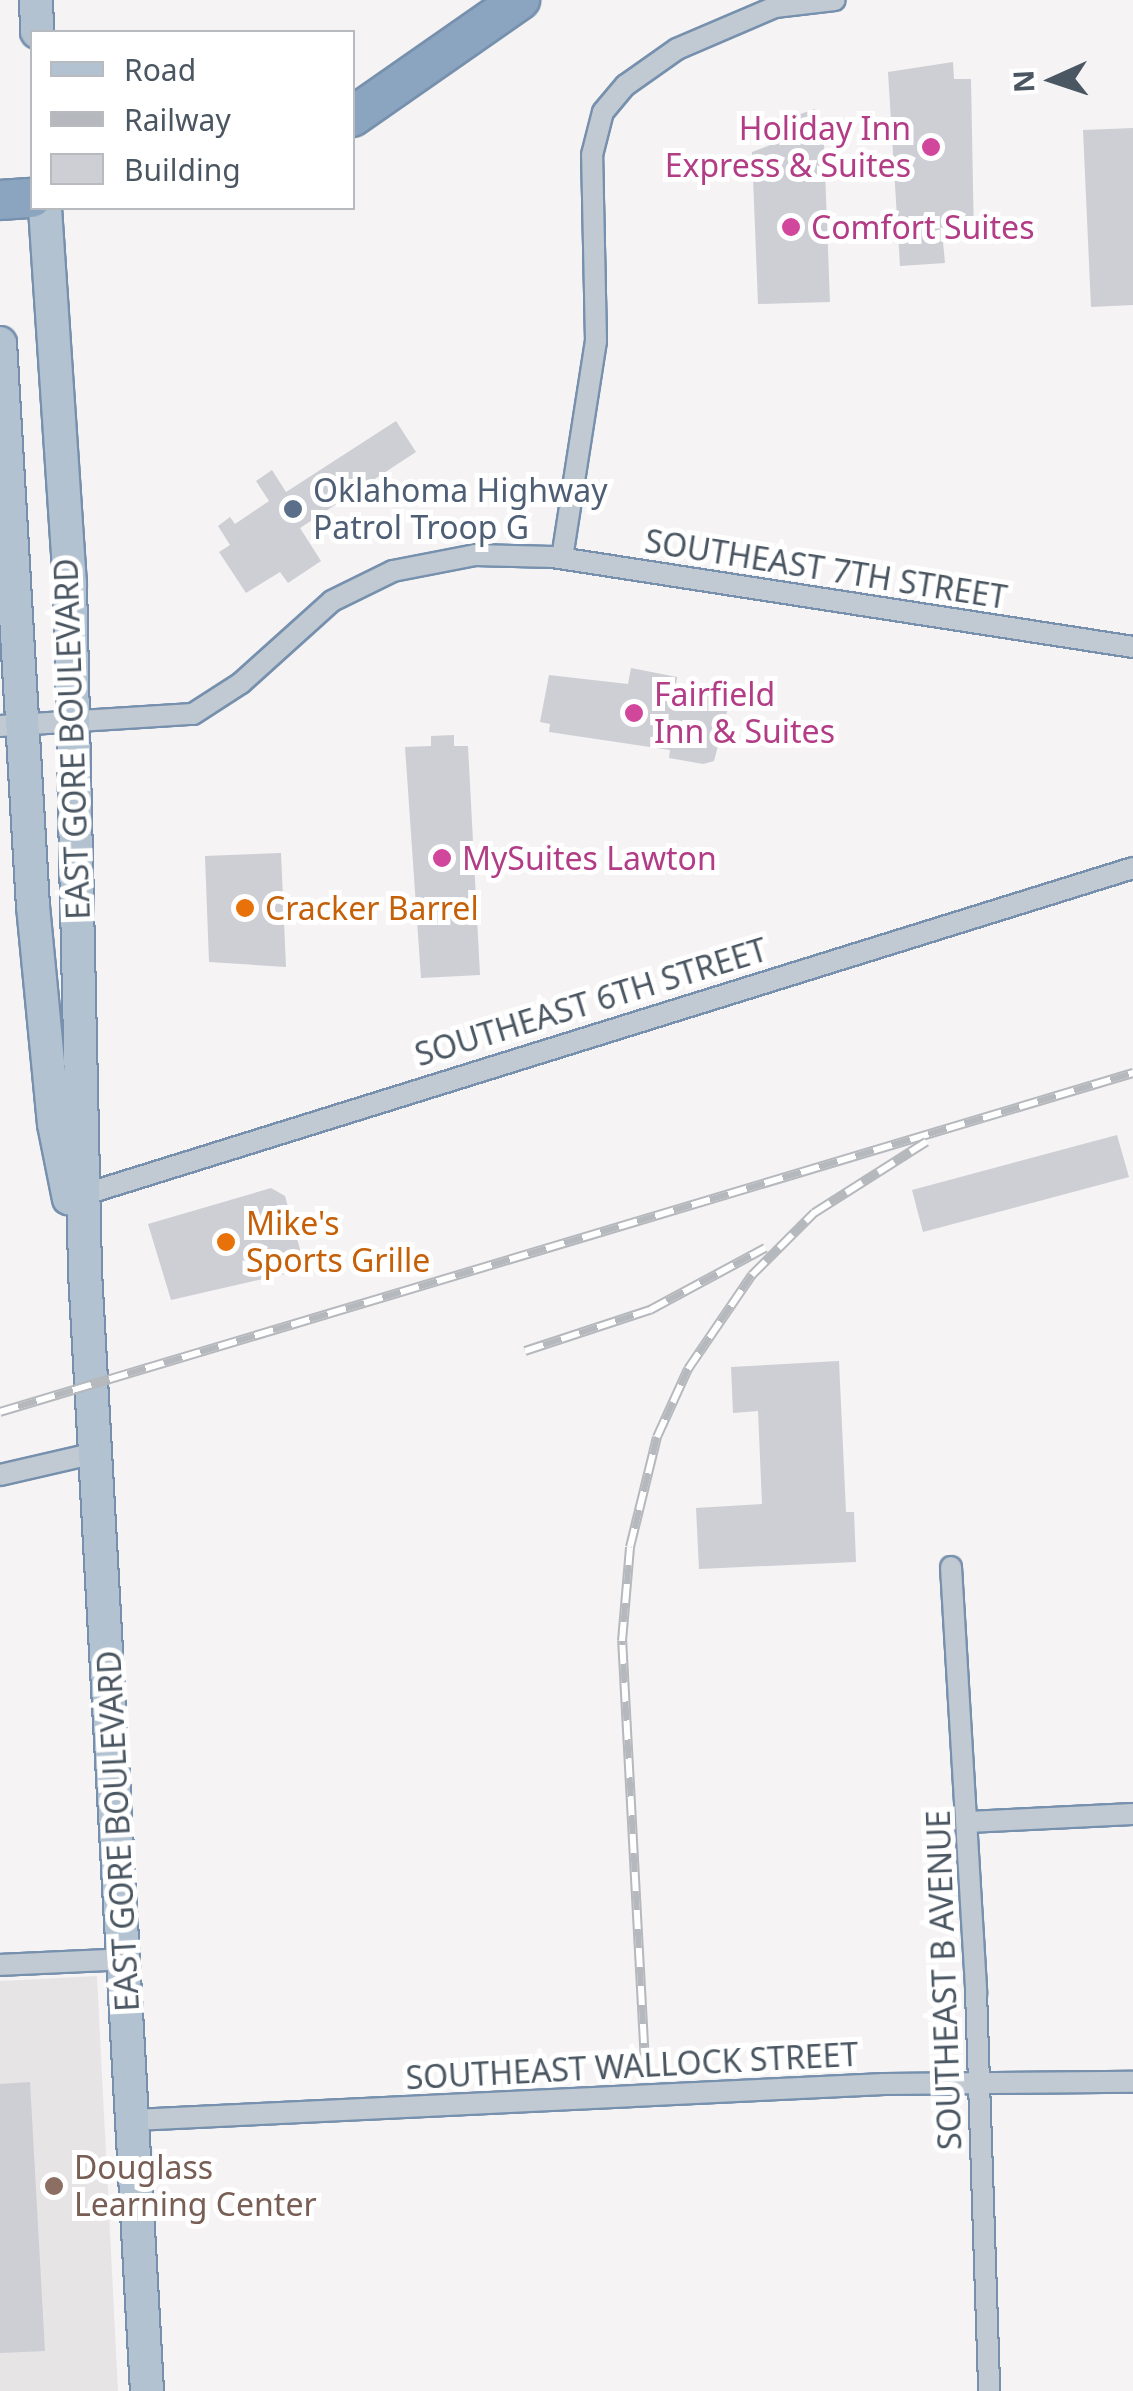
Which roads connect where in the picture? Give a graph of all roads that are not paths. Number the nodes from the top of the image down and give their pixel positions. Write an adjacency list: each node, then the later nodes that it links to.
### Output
1 (36, 0): 4 (main road)
2 (520, 0): 5 (highway)
3 (836, 0): 12 (street)
4 (37, 30)
5 (355, 115)
6 (30, 198): 7 (highway)
7 (0, 200)
8 (45, 210): 10 (main road, EAST GORE BOULEVARD)
9 (0, 342): 11 (main road, EAST GORE BOULEVARD)
10 (54, 379): 11 (main road); 14 (main road, EAST GORE BOULEVARD)
11 (2, 382): 15 (main road, EAST GORE BOULEVARD)
12 (562, 558): 13 (street, SOUTHEAST 7TH STREET); 14 (street, SOUTHEAST 7TH STREET)
13 (1133, 647)
14 (71, 723): 15 (street, SOUTHEAST 7TH STREET); 17 (main road, EAST GORE BOULEVARD)
15 (10, 726): 17 (main road, EAST GORE BOULEVARD)
16 (1133, 868): 17 (street, SOUTHEAST 6TH STREET)
17 (77, 1196): 18 (main road, EAST GORE BOULEVARD)
18 (96, 1453): 19 (street); 23 (main road, EAST GORE BOULEVARD)
19 (0, 1475)
20 (951, 1567): 22 (street, SOUTHEAST B AVENUE)
21 (1133, 1814): 22 (street)
22 (968, 1822): 25 (street, SOUTHEAST B AVENUE)
23 (125, 1958): 24 (street); 27 (main road, EAST GORE BOULEVARD)
24 (0, 1965)
25 (979, 2082): 26 (street, SOUTHEAST WALLOCK STREET); 27 (street, SOUTHEAST WALLOCK STREET); 29 (street, SOUTHEAST B AVENUE)
26 (1133, 2082)
27 (134, 2120): 28 (main road, EAST GORE BOULEVARD)
28 (147, 2391)
29 (988, 2391)

